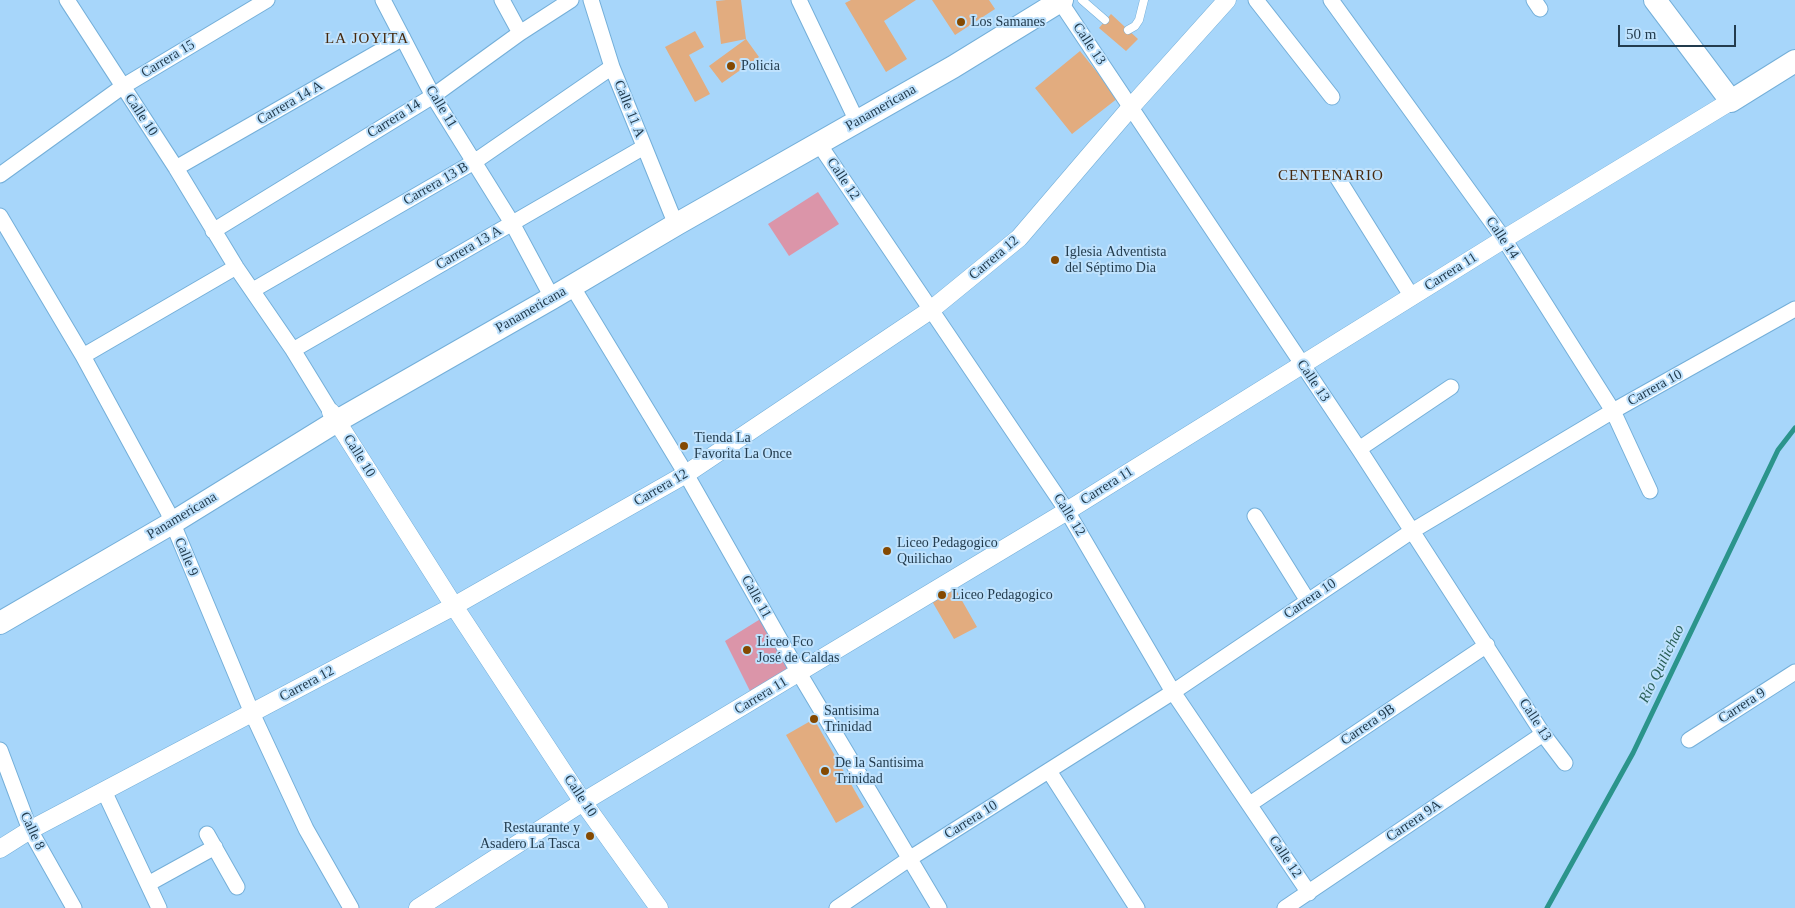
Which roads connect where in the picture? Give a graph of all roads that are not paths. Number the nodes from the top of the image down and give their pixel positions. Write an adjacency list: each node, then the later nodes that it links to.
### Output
1 (68, 0): 20 (street, Calle 10)
2 (267, 0): 20 (street, Carrera 15)
3 (383, 0): 17 (street, Calle 11)
4 (502, 0): 16 (street)
5 (571, 0): 16 (street, Carrera 14)
6 (592, 0): 19 (street, Calle 11 A)
7 (799, 0): 25 (street)
8 (1061, 0): 14 (lane); 24 (street, Calle 13); 25 (main road, Panamericana); 26 (main road, Panamericana)
9 (1144, 0): 15 (lane)
10 (1227, 0): 24 (street, Carrera 12)
11 (1256, 0): 22 (street)
12 (1331, 0): 36 (street, Calle 14)
13 (1655, 0): 23 (main road)
14 (1106, 20)
15 (1128, 30)
16 (520, 33): 21 (street, Carrera 14)
17 (403, 38): 21 (street, Calle 11); 29 (street, Carrera 14 A)
18 (1795, 61): 23 (main road, Carrera 11)
19 (612, 67): 27 (street, Calle 11 A); 28 (street, Carrera 13 B)
20 (122, 87): 29 (street, Calle 10); 30 (street, Carrera 15)
21 (433, 96): 28 (street, Calle 11); 35 (street, Carrera 14)
22 (1332, 97)
23 (1732, 101): 36 (street, Carrera 11)
24 (1131, 107): 42 (street, Carrera 12); 46 (street, Calle 13)
25 (853, 113): 32 (main road, Panamericana)
26 (819, 144): 38 (main road, Panamericana); 42 (street, Calle 12)
27 (644, 147): 32 (street, Calle 11 A); 34 (street, Carrera 13 A)
28 (474, 162): 34 (street, Calle 11); 39 (street, Carrera 13 B)
29 (176, 168): 35 (street, Calle 10)
30 (0, 175)
31 (1337, 176): 41 (street)
32 (672, 215): 40 (main road, Panamericana)
33 (0, 216): 45 (street, Calle 9)
34 (512, 223): 40 (street, Calle 11); 44 (street, Carrera 13 A)
35 (213, 231): 37 (street, Calle 10)
36 (1504, 239): 41 (street, Carrera 11); 48 (street, Calle 14)
37 (236, 267): 39 (street, Calle 10); 45 (street)
38 (572, 286): 49 (main road, Panamericana); 51 (street, Calle 11)
39 (253, 290): 44 (street, Calle 10)
40 (548, 290): 49 (main road, Panamericana)
41 (1412, 297): 46 (street, Carrera 11)
42 (932, 309): 51 (street, Carrera 12); 53 (street, Calle 12)
43 (1795, 309): 48 (street, Carrera 10)
44 (293, 350): 49 (street, Calle 10)
45 (83, 356): 55 (street, Calle 9)
46 (1302, 365): 50 (street, Calle 13); 53 (street, Carrera 11)
47 (1451, 387): 50 (street)
48 (1613, 412): 52 (street, Calle 14); 56 (street, Carrera 10)
49 (334, 416): 55 (main road, Panamericana); 58 (street, Calle 10)
50 (1359, 449): 56 (street, Calle 13)
51 (686, 474): 58 (street, Carrera 12); 63 (street, Calle 11)
52 (1650, 491)
53 (1067, 511): 63 (street, Carrera 11); 64 (street, Calle 12)
54 (1255, 516): 57 (street)
55 (170, 517): 59 (main road, Panamericana); 60 (main road, Panamericana); 65 (street, Calle 9)
56 (1412, 531): 57 (street, Carrera 10); 61 (street, Calle 13)
57 (1308, 601): 64 (street, Carrera 10)
58 (454, 606): 65 (street, Carrera 12); 72 (street, Calle 10)
59 (0, 611)
60 (0, 623)
61 (1487, 645): 66 (street, Calle 13); 73 (street, Carrera 9B)
62 (1795, 672): 67 (street, Carrera 9)
63 (799, 673): 72 (street, Carrera 11); 76 (street, Calle 11)
64 (1173, 692): 70 (street, Carrera 10); 73 (street, Calle 12)
65 (252, 713): 71 (street, Carrera 12); 82 (street, Calle 9)
66 (1543, 734): 69 (street, Calle 13); 79 (street, Carrera 9A)
67 (1690, 740)
68 (0, 750): 74 (street, Calle 8)
69 (1564, 763)
70 (1049, 771): 76 (street, Carrera 10); 87 (street)
71 (104, 791): 74 (street, Carrera 12); 77 (street)
72 (583, 802): 83 (street, Carrera 11); 84 (street, Calle 10)
73 (1250, 804): 79 (street, Calle 12)
74 (30, 830): 75 (street, Carrera 12); 80 (street, Calle 8)
75 (0, 849)
76 (910, 859): 85 (street, Carrera 10); 86 (street, Calle 11)
77 (148, 884): 78 (street); 81 (street)
78 (238, 887)
79 (1309, 893): 88 (street, Carrera 9A)
80 (74, 908)
81 (159, 908)
82 (351, 908)
83 (418, 908)
84 (659, 908)
85 (836, 908)
86 (939, 908)
87 (1137, 908)
88 (1284, 908)

